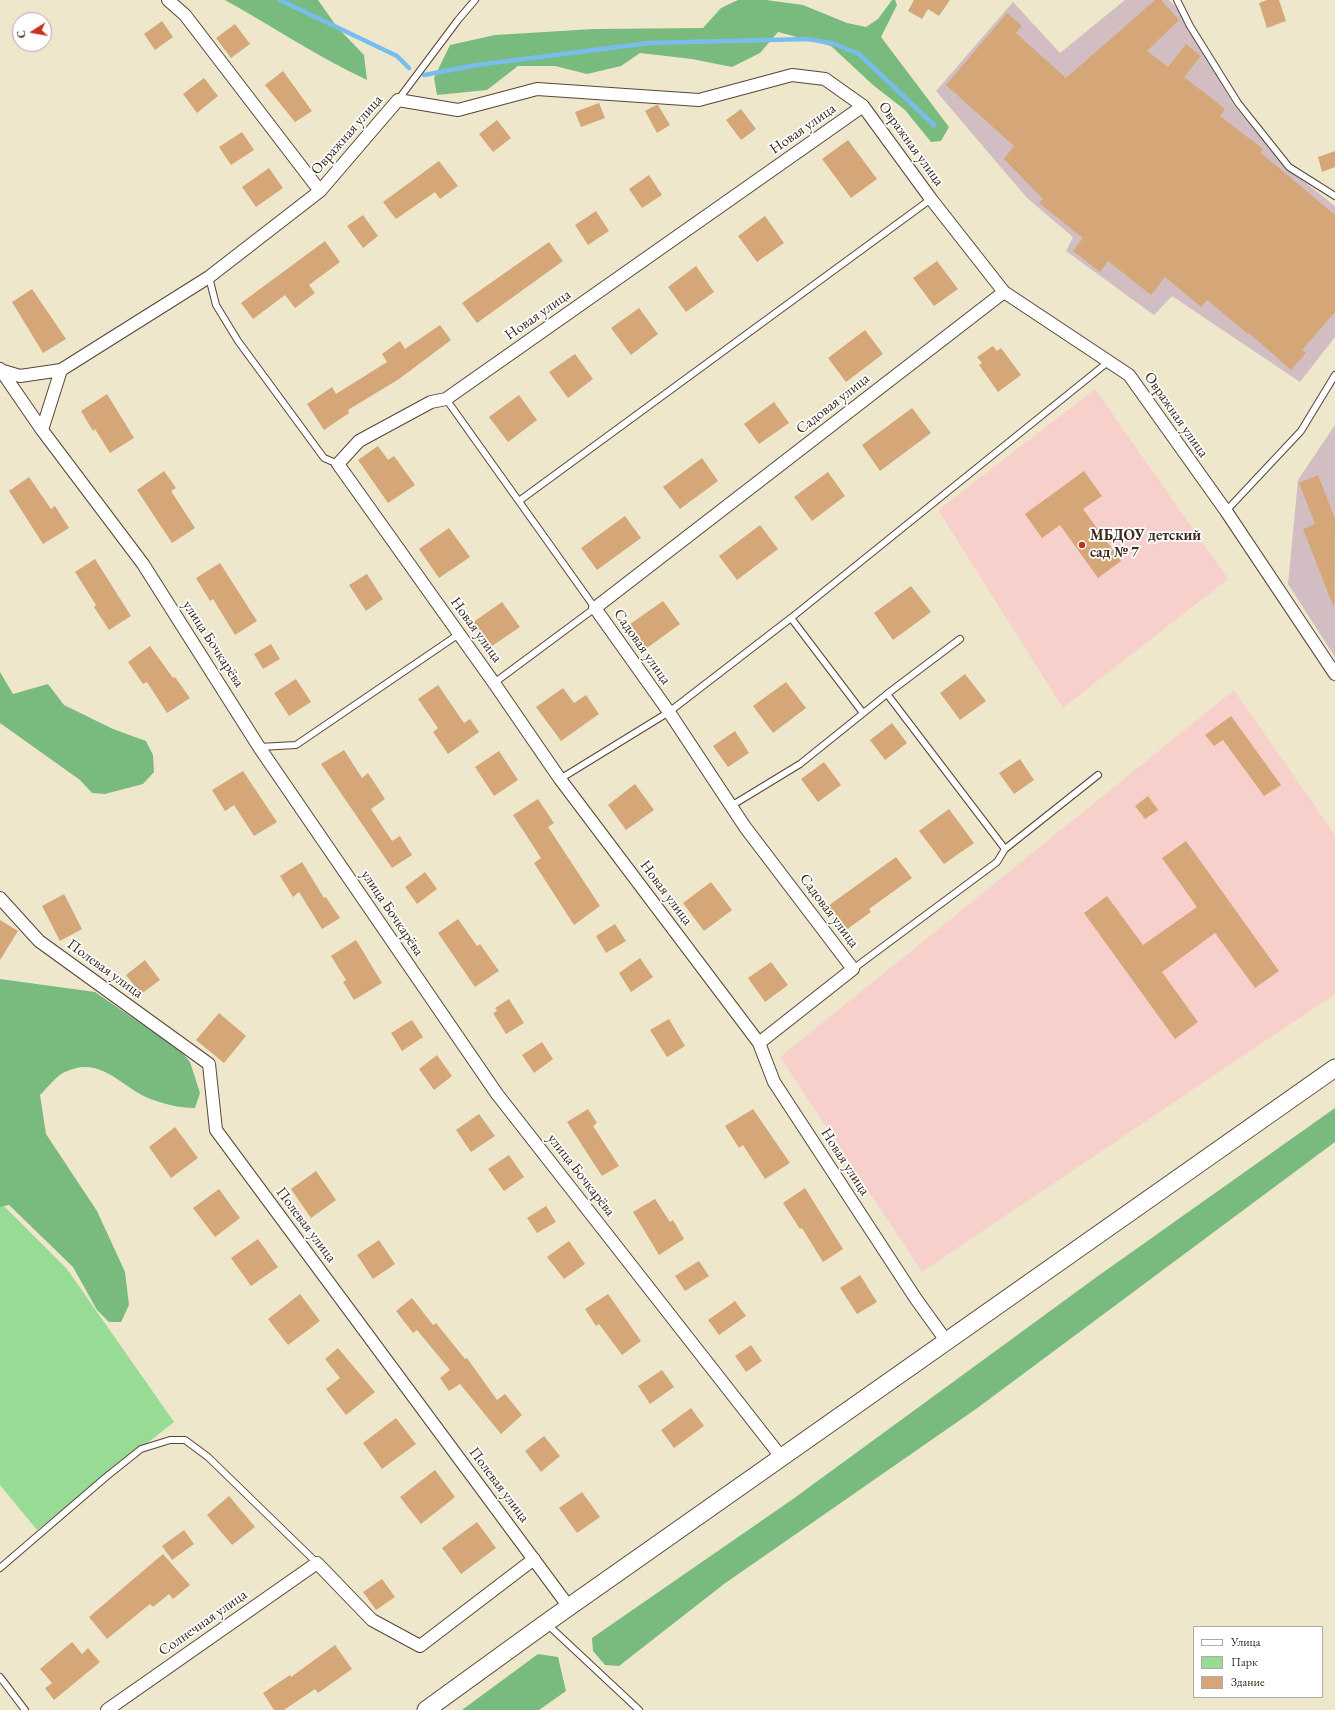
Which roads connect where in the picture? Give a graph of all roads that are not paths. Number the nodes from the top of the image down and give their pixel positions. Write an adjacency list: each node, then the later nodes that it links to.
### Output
1 (168, 0): 6 (street, Овражная улица)
2 (475, 0): 4 (lane)
3 (1177, 0): 7 (lane)
4 (398, 100): 5 (street, Овражная улица); 6 (street, Овражная улица)
5 (863, 106): 8 (street, Овражная улица); 15 (street, Новая улица)
6 (320, 191): 9 (street)
7 (1335, 196)
8 (931, 199): 10 (street, Овражная улица); 18 (lane)
9 (209, 277): 13 (street); 17 (lane)
10 (1004, 292): 11 (street, Овражная улица); 20 (street, Садовая улица)
11 (1108, 362): 19 (street, Овражная улица); 21 (lane)
12 (0, 370): 13 (street); 16 (street, улица Бочкарёва)
13 (61, 370): 16 (street)
14 (1335, 375): 19 (lane)
15 (446, 399): 17 (street, Новая улица); 18 (lane)
16 (42, 430): 29 (street, улица Бочкарёва)
17 (338, 464): 22 (street, Новая улица)
18 (519, 501): 20 (lane)
19 (1226, 512): 24 (street, Овражная улица)
20 (595, 608): 25 (lane); 27 (street, Садовая улица)
21 (791, 618): 27 (lane); 28 (lane)
22 (459, 634): 25 (street, Новая улица); 29 (lane)
23 (960, 639): 26 (lane)
24 (1335, 674)
25 (494, 683): 31 (street, Новая улица)
26 (887, 694): 28 (lane); 33 (lane)
27 (669, 712): 31 (lane); 32 (street, Садовая улица)
28 (863, 713): 32 (lane)
29 (259, 747): 39 (street, улица Бочкарёва)
30 (1098, 775): 33 (lane)
31 (560, 779): 36 (street, Новая улица)
32 (731, 806): 35 (street, Садовая улица)
33 (1005, 849): 35 (lane)
34 (0, 898): 40 (street, Полевая улица)
35 (853, 969): 36 (street, Садовая улица)
36 (759, 1043): 38 (street, Новая улица)
37 (1335, 1068): 38 (main road)
38 (947, 1342): 39 (main road)
39 (782, 1458): 43 (main road)
40 (534, 1559): 41 (street); 43 (street, Полевая улица)
41 (317, 1563): 42 (lane); 47 (street, Солнечная улица)
42 (0, 1568)
43 (569, 1607): 44 (main road)
44 (546, 1623): 48 (main road); 49 (lane)
45 (0, 1677): 46 (lane)
46 (25, 1710)
47 (107, 1710)
48 (426, 1710)
49 (639, 1710)

